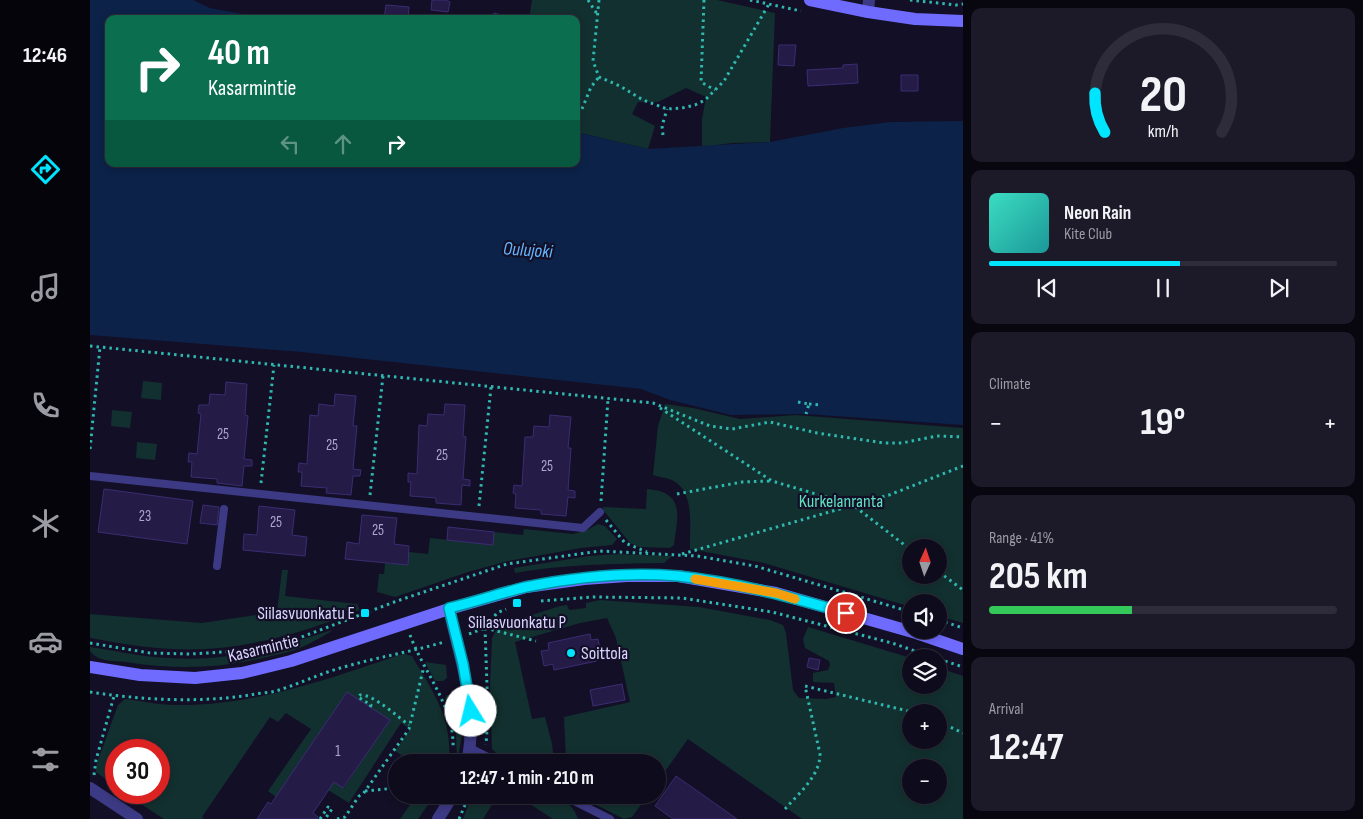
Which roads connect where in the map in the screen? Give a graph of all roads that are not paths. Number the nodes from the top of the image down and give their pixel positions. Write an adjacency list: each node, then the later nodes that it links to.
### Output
1 (810, 0): 2 (street)
2 (869, 6): 3 (street)
3 (963, 21)
4 (90, 476): 6 (lane)
5 (224, 510): 7 (lane)
6 (600, 512)
7 (218, 566)
8 (449, 608): 9 (street, Kasarmintie); 10 (street, Kasarmintie); 11 (street)
9 (963, 649)
10 (90, 667)
11 (470, 748): 12 (street); 13 (lane)
12 (469, 754)
13 (481, 754)
14 (91, 790): 17 (street)
15 (447, 804): 18 (street)
16 (580, 804): 19 (lane)
17 (137, 819)
18 (438, 819)
19 (610, 819)

